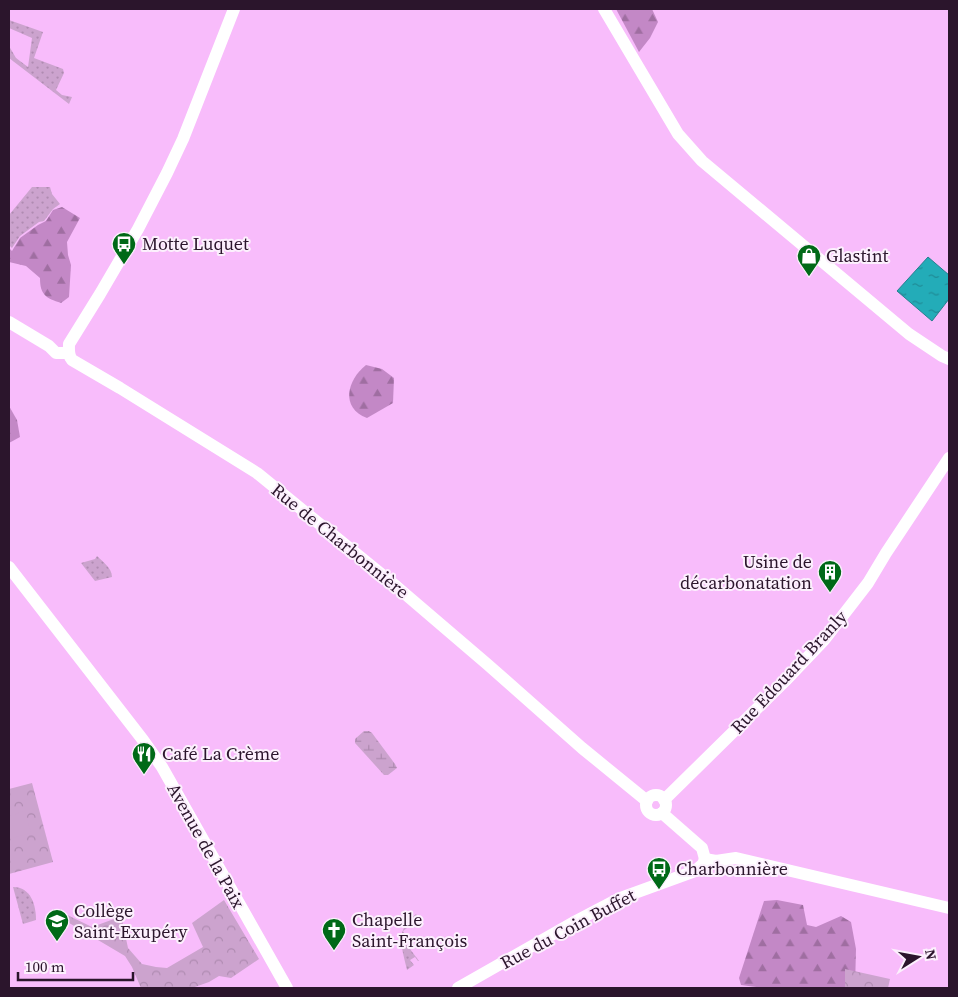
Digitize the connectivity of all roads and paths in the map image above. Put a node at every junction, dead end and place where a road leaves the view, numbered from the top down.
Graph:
1 (234, 9) edge
2 (604, 9) edge
3 (9, 322) edge
4 (69, 353) junction
5 (949, 359) edge
6 (949, 458) edge
7 (9, 567) edge
8 (663, 807) junction
9 (705, 859) junction
10 (949, 908) edge
11 (286, 988) edge
12 (458, 988) edge

1 - 4 street
2 - 5 street
3 - 4 street, Rue de Charbonnière
4 - 8 street, Rue de Charbonnière
6 - 8 street, Rue Edouard Branly
7 - 11 street, Avenue de la Paix
8 - 9 street
9 - 10 street
9 - 12 street, Rue du Coin Buffet

